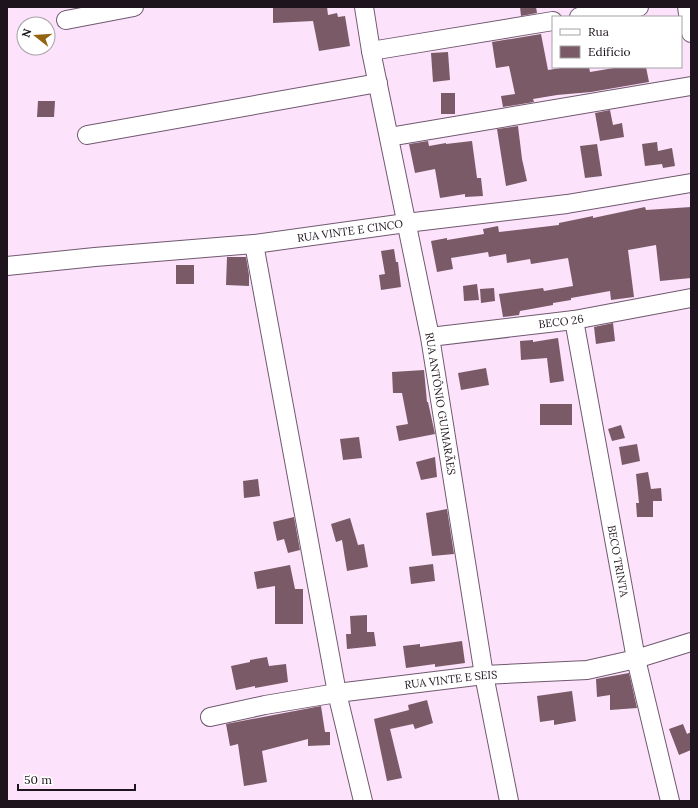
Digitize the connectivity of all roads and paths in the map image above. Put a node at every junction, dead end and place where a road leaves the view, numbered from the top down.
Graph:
1 (134, 7) edge
2 (364, 7) edge
3 (639, 7) edge
4 (687, 7) edge
5 (584, 16) edge
6 (66, 20) dead end
7 (552, 21) edge
8 (691, 33) edge
9 (371, 52) junction
10 (378, 83) junction
11 (691, 86) edge
12 (87, 135) dead end
13 (390, 137) junction
14 (691, 183) edge
15 (406, 223) junction
16 (254, 244) junction
17 (7, 266) edge
18 (691, 298) edge
19 (574, 320) junction
20 (430, 337) junction
21 (691, 642) edge
22 (636, 659) junction
23 (484, 675) junction
24 (337, 693) junction
25 (210, 717) dead end
26 (363, 801) edge
27 (509, 801) edge
28 (670, 801) edge

1 - 6 street
2 - 9 street, RUA ANTÔNIO GUIMARÃES
3 - 5 street
4 - 8 street
7 - 9 street
9 - 10 street, RUA ANTÔNIO GUIMARÃES
10 - 12 street
10 - 13 street, RUA ANTÔNIO GUIMARÃES
11 - 13 street
13 - 15 street, RUA ANTÔNIO GUIMARÃES
14 - 15 street, RUA VINTE E CINCO
15 - 16 street, RUA VINTE E CINCO
15 - 20 street, RUA ANTÔNIO GUIMARÃES
16 - 17 street, RUA VINTE E CINCO
16 - 24 street
18 - 19 street, BECO 26
19 - 20 street, BECO 26
19 - 22 street, BECO TRINTA
20 - 23 street, RUA ANTÔNIO GUIMARÃES
21 - 22 street, RUA VINTE E SEIS
22 - 23 street, RUA VINTE E SEIS
22 - 28 street, BECO TRINTA
23 - 24 street, RUA VINTE E SEIS
23 - 27 street, RUA ANTÔNIO GUIMARÃES
24 - 25 street, RUA VINTE E SEIS
24 - 26 street

